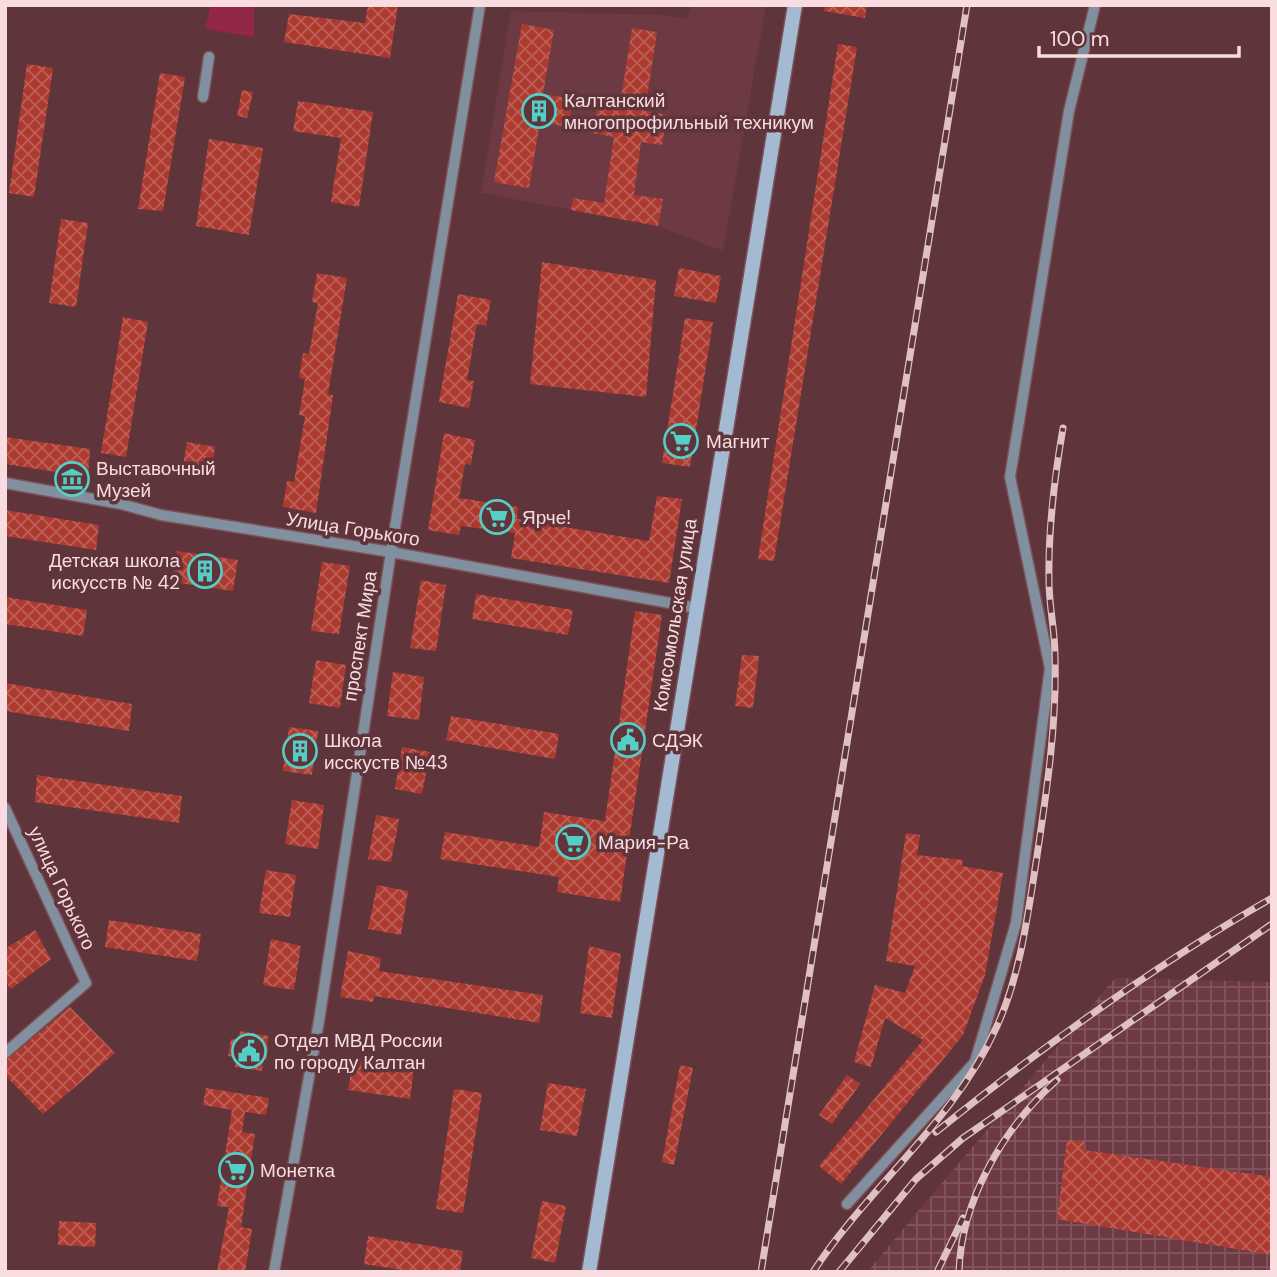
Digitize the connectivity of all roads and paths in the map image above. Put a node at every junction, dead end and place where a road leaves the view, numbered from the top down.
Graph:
1 (480, 5) edge
2 (795, 5) edge
3 (1095, 5) edge
4 (209, 57) dead end
5 (203, 97) dead end
6 (5, 483) edge
7 (391, 552) junction
8 (696, 608) junction
9 (5, 808) edge
10 (9, 823) edge
11 (5, 1053) edge
12 (847, 1204) dead end
13 (274, 1272) edge
14 (589, 1272) edge

1 - 7 street, проспект Мира
2 - 8 street, Комсомольская улица
3 - 12 street
4 - 5 street
6 - 7 street, Улица Горького
7 - 8 street, Улица Горького
7 - 13 street, проспект Мира
8 - 14 street, Комсомольская улица
9 - 10 street, улица Горького
10 - 11 street, улица Горького

